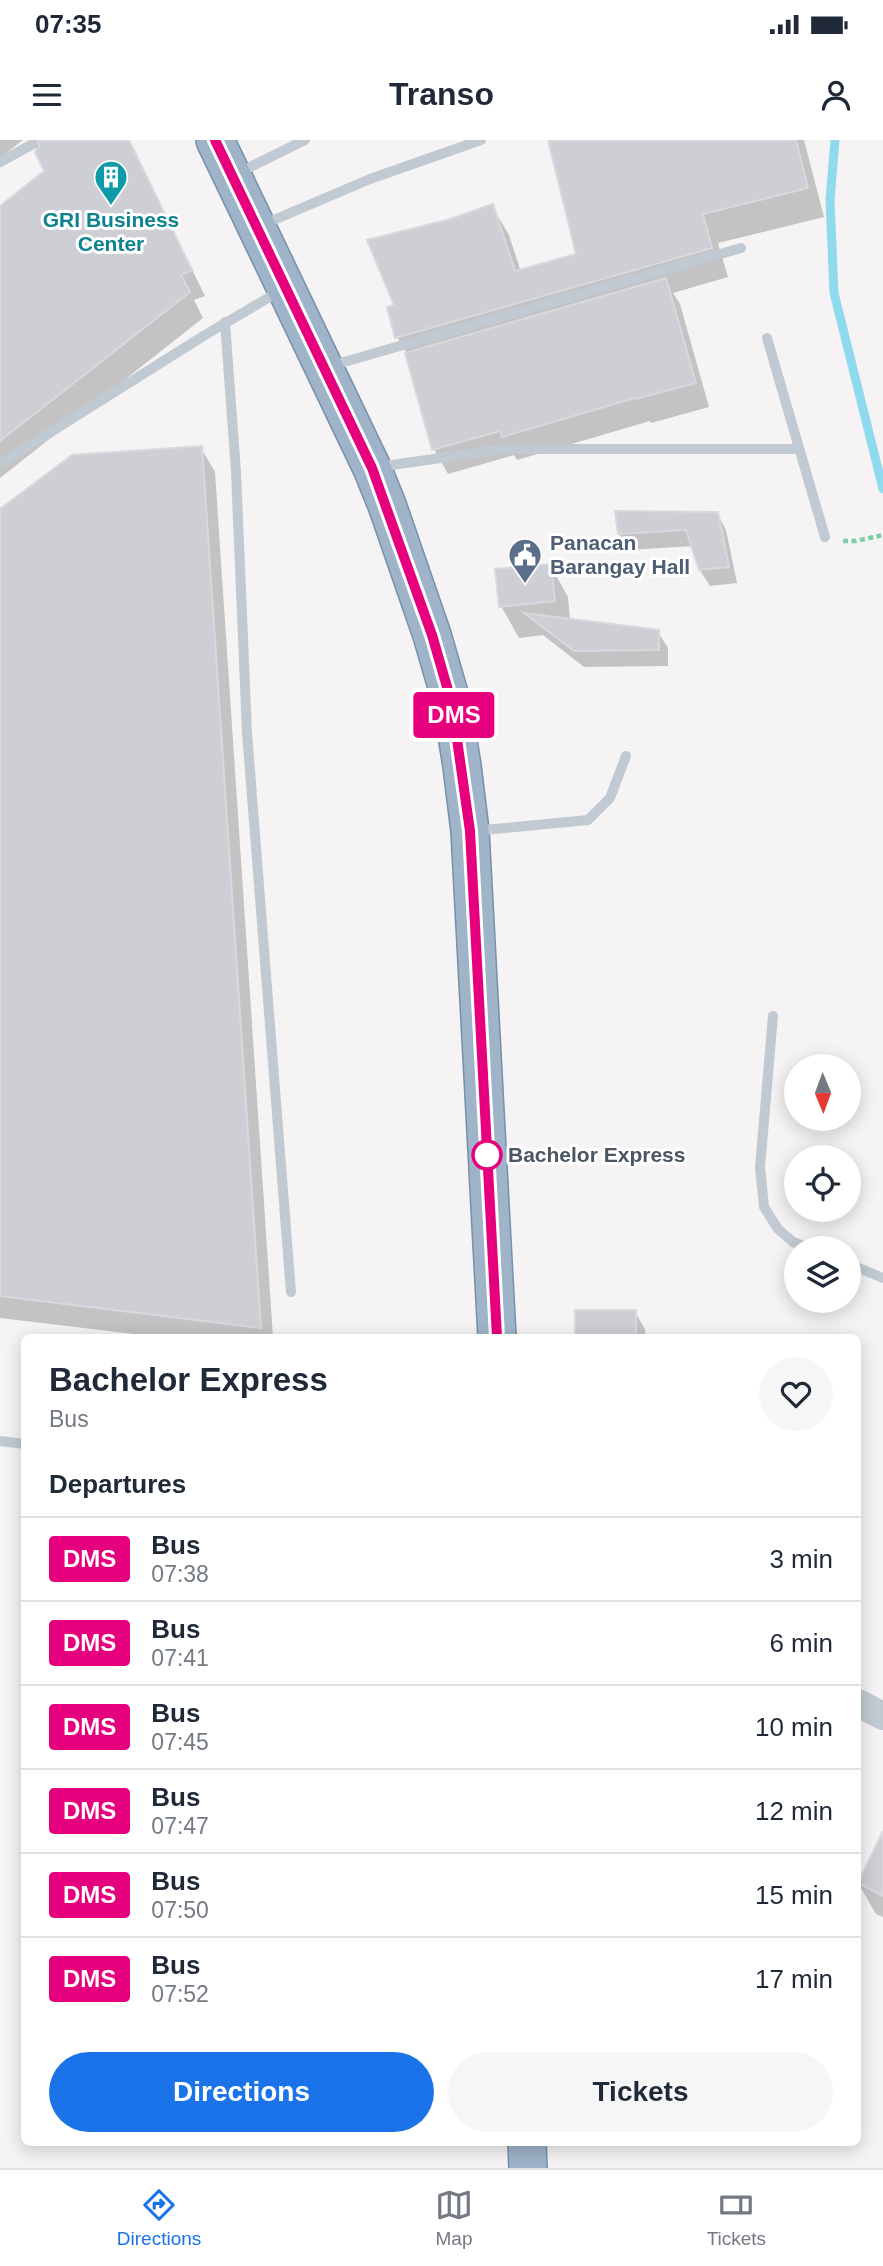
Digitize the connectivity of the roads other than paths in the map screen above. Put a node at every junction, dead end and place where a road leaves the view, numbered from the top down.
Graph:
1 (215, 140) edge
2 (305, 140) edge
3 (481, 140) edge
4 (32, 145) dead end
5 (0, 162) edge
6 (232, 175) junction
7 (257, 228) junction
8 (741, 248) dead end
9 (285, 288) junction
10 (225, 323) junction
11 (766, 338) dead end
12 (323, 368) junction
13 (799, 449) junction
14 (0, 464) edge
15 (372, 468) junction
16 (825, 537) road end
17 (626, 756) dead end
18 (470, 831) junction
19 (773, 1016) dead end
20 (786, 1236) edge
21 (861, 1269) edge
22 (883, 1278) edge
23 (291, 1292) dead end
24 (497, 1334) edge
25 (0, 1441) edge
26 (21, 1444) edge
27 (861, 1705) edge
28 (883, 1716) edge
29 (527, 2146) edge
30 (527, 2168) edge

1 - 6 highway
2 - 6 lane
3 - 7 lane
4 - 5 lane
6 - 7 highway
7 - 9 highway
8 - 12 lane
9 - 10 lane
9 - 12 highway
10 - 14 lane
10 - 23 lane
11 - 13 lane
12 - 15 highway
13 - 15 lane
13 - 16 lane
15 - 18 highway
17 - 18 lane
18 - 24 highway
19 - 20 lane
21 - 22 lane
25 - 26 lane
27 - 28 street
29 - 30 highway

